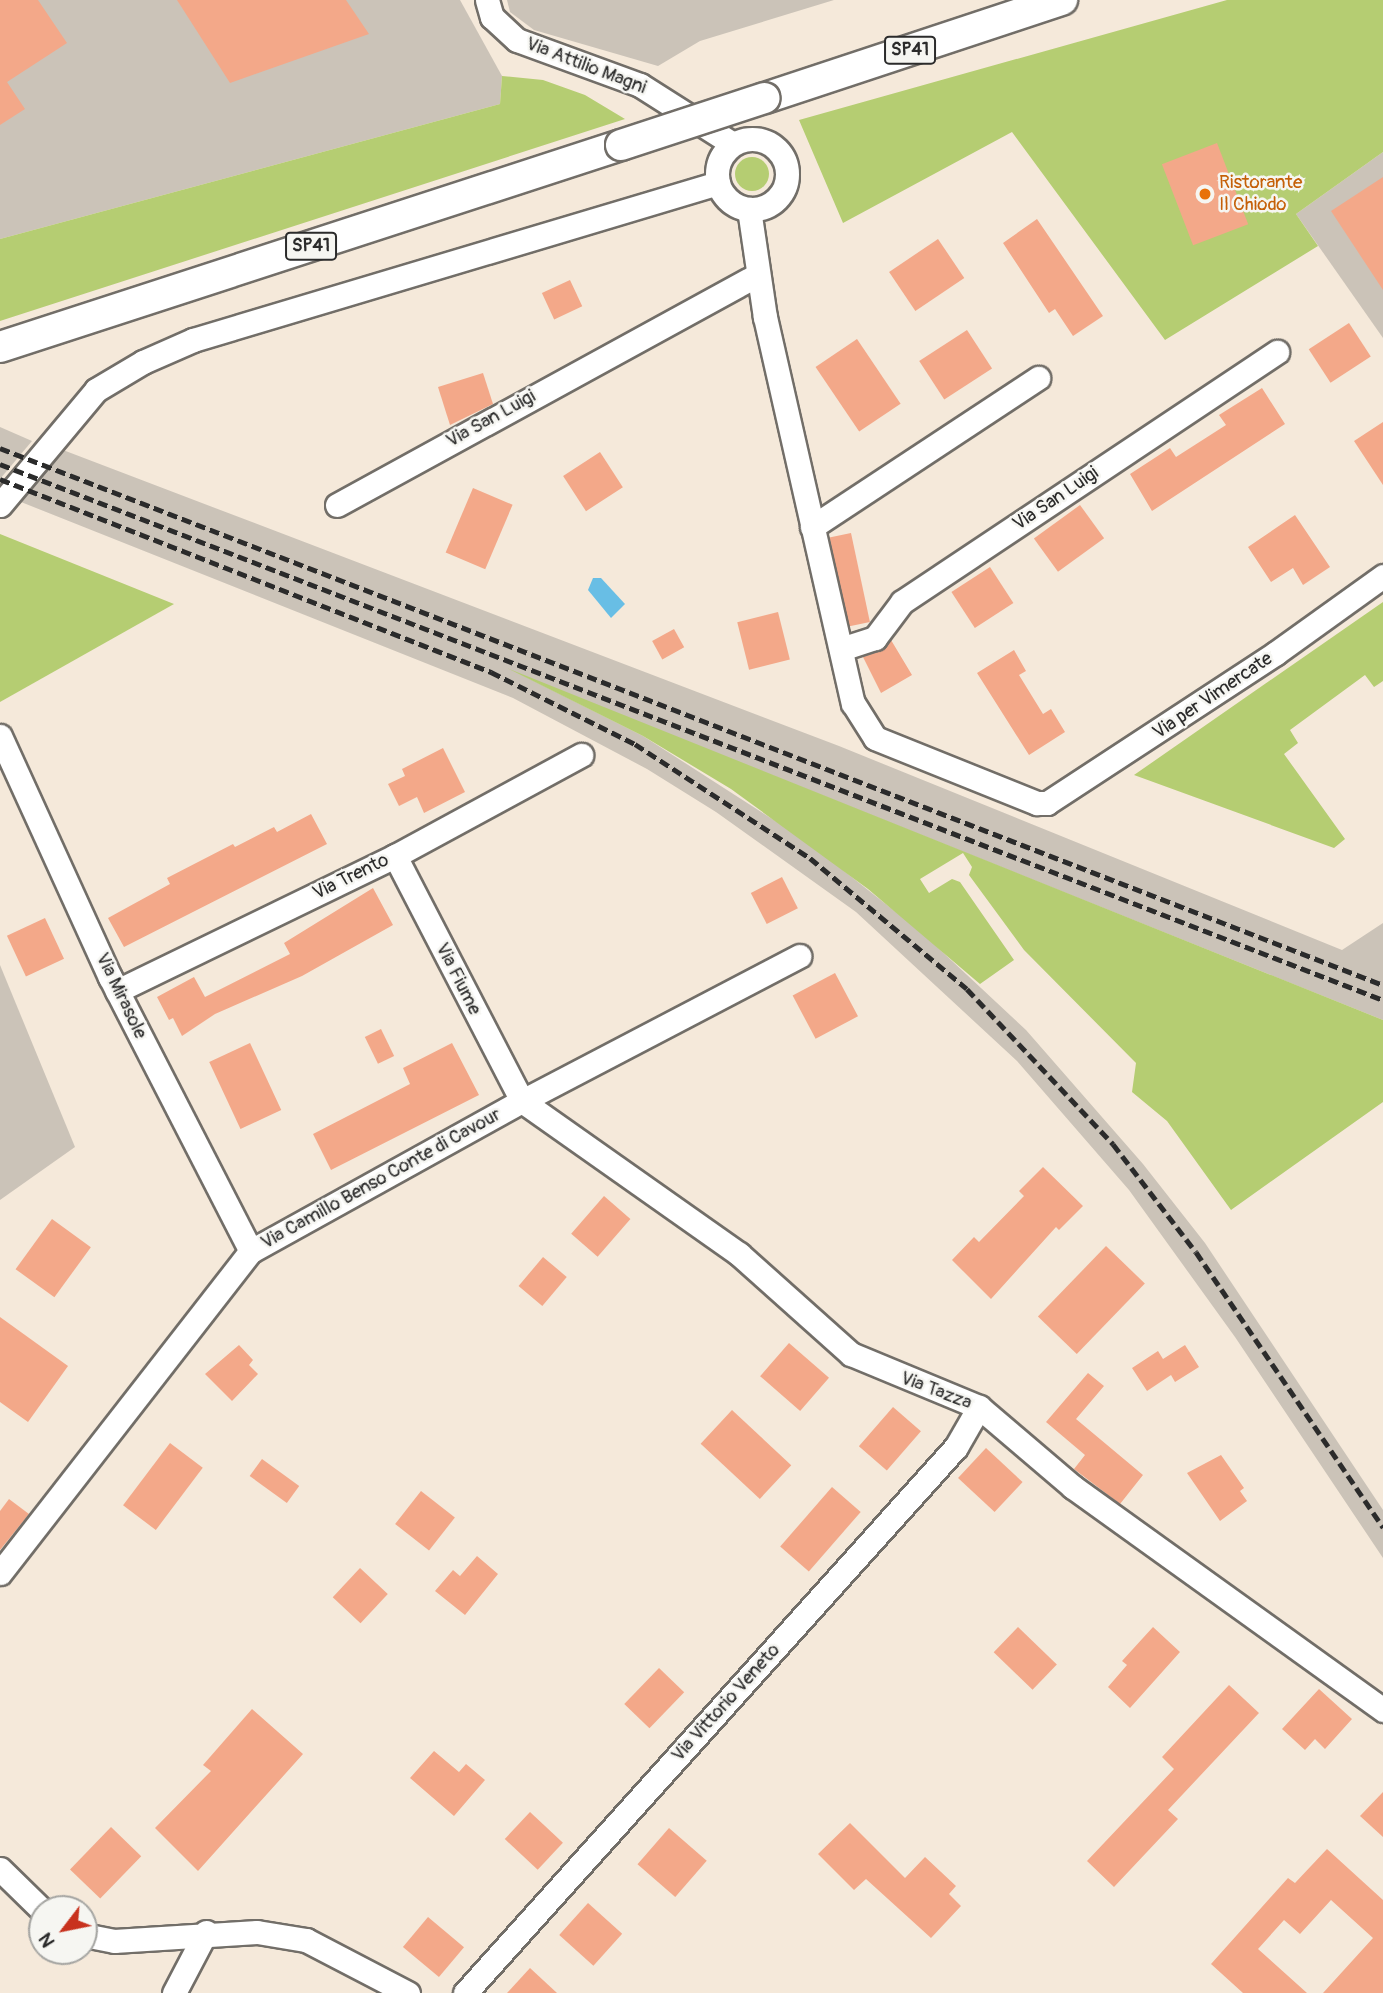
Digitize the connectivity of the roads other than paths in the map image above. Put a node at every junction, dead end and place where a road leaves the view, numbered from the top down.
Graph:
1 (486, 0) edge
2 (1061, 1) edge
3 (733, 144) junction
4 (718, 183) junction
5 (749, 209) junction
6 (757, 275) junction
7 (0, 347) edge
8 (1277, 352) dead end
9 (1038, 378) dead end
10 (0, 505) edge
11 (337, 505) dead end
12 (812, 527) junction
13 (1383, 576) edge
14 (841, 649) junction
15 (0, 736) edge
16 (581, 755) dead end
17 (394, 856) junction
18 (799, 956) dead end
19 (117, 991) junction
20 (522, 1101) junction
21 (251, 1251) junction
22 (979, 1407) junction
23 (0, 1573) edge
24 (1383, 1710) edge
25 (0, 1869) edge
26 (28, 1896) edge
27 (206, 1932) junction
28 (98, 1938) edge
29 (174, 1993) edge
30 (408, 1993) edge
31 (465, 1993) edge

1 - 3 street, Via Attilio Magni
2 - 7 main road, SP41, bridge
3 - 4 street
3 - 5 street
4 - 5 street
4 - 10 street
5 - 6 street
6 - 11 street, Via San Luigi
6 - 12 street
8 - 14 street, Via San Luigi
9 - 12 street
12 - 14 street
13 - 14 street, Via per Vimercate
15 - 19 street, Via Mirasole
16 - 17 street, Via Trento
17 - 19 street, Via Trento
17 - 20 street, Via Fiume
18 - 20 street, Via Camillo Benso Conte di Cavour
19 - 21 street, Via Mirasole
20 - 21 street, Via Camillo Benso Conte di Cavour
20 - 22 street, Via Tazza
21 - 23 street, Via Camillo Benso Conte di Cavour
22 - 24 street, Via Tazza
22 - 31 street, Via Vittorio Veneto
25 - 26 street
27 - 28 street
27 - 29 street
27 - 30 street

